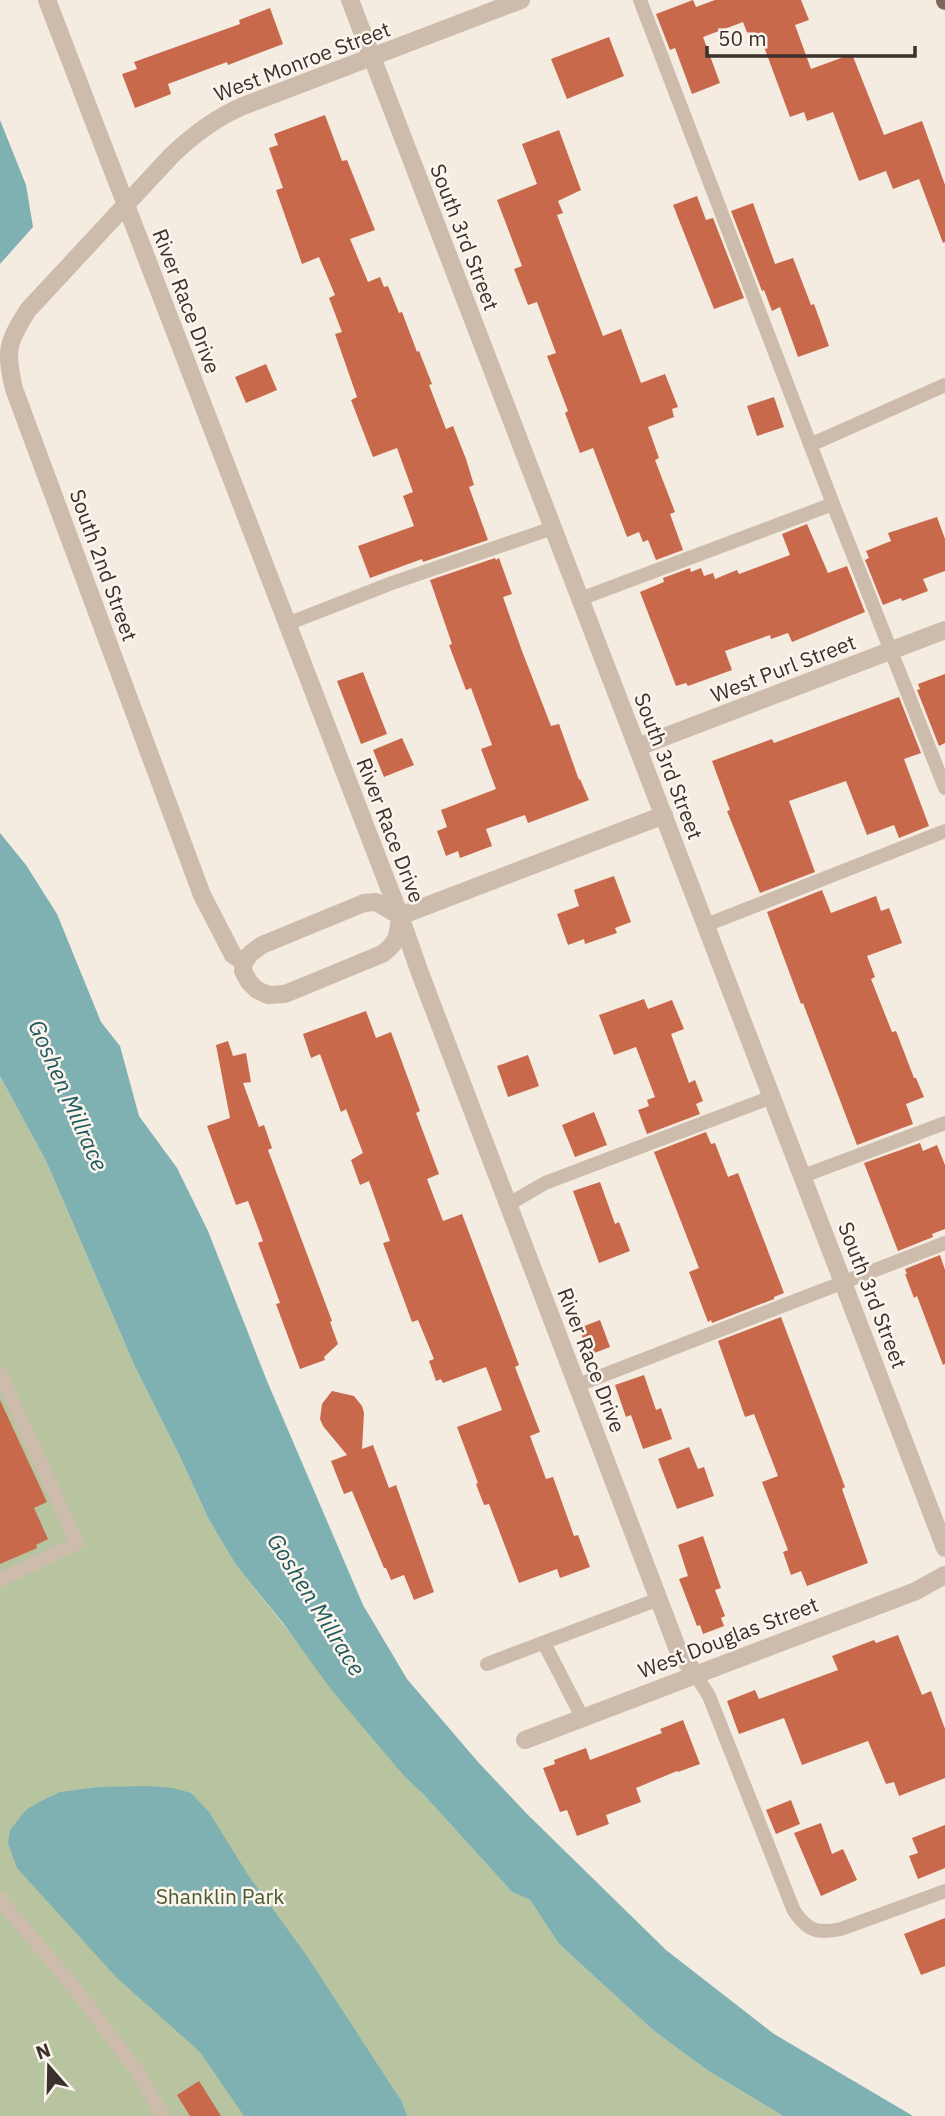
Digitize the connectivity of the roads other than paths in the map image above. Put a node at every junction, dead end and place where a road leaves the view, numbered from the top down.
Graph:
1 (47, 0) edge
2 (350, 0) edge
3 (521, 0) edge
4 (640, 0) edge
5 (371, 57) junction
6 (127, 205) junction
7 (945, 385) edge
8 (810, 445) junction
9 (833, 504) junction
10 (553, 528) junction
11 (580, 599) junction
12 (287, 624) junction
13 (945, 630) edge
14 (890, 652) junction
15 (638, 747) junction
16 (945, 788) edge
17 (664, 815) junction
18 (945, 831) edge
19 (400, 916) junction
20 (706, 925) junction
21 (244, 962) junction
22 (772, 1097) junction
23 (945, 1123) edge
24 (803, 1176) junction
25 (509, 1204) junction
26 (945, 1243) edge
27 (844, 1282) junction
28 (0, 1373) edge
29 (578, 1385) junction
30 (945, 1548) edge
31 (945, 1575) edge
32 (0, 1580) edge
33 (659, 1599) junction
34 (544, 1643) junction
35 (487, 1664) dead end
36 (695, 1674) junction
37 (582, 1717) junction
38 (525, 1740) dead end
39 (945, 1891) edge
40 (2, 1903) edge
41 (163, 2116) edge

1 - 6 street, River Race Drive
2 - 5 street, South 3rd Street
3 - 5 street, West Monroe Street
4 - 8 lane
5 - 6 street, West Monroe Street
5 - 10 street, South 3rd Street
6 - 12 street, River Race Drive
6 - 21 street, South 2nd Street
7 - 8 lane
8 - 9 lane
9 - 11 lane
9 - 14 lane
10 - 11 street, South 3rd Street
10 - 12 lane
11 - 15 street, South 3rd Street
12 - 19 street, River Race Drive
13 - 14 street, West Purl Street
14 - 15 street, West Purl Street
14 - 16 lane
15 - 17 street, South 3rd Street
17 - 19 street
17 - 20 street, South 3rd Street
18 - 20 lane
19 - 21 street
19 - 21 street, South 2nd Street
19 - 25 street, River Race Drive
20 - 22 street, South 3rd Street
22 - 24 street, South 3rd Street
22 - 25 lane
23 - 24 lane
24 - 27 street, South 3rd Street
25 - 29 street, River Race Drive
26 - 27 lane
27 - 29 lane
27 - 30 street, South 3rd Street
28 - 32 lane
29 - 33 street, River Race Drive
31 - 36 street, West Douglas Street
33 - 34 lane
33 - 36 street, River Race Drive
34 - 35 lane
34 - 37 lane
36 - 37 street, West Douglas Street
36 - 39 lane
37 - 38 street, West Douglas Street
40 - 41 lane

